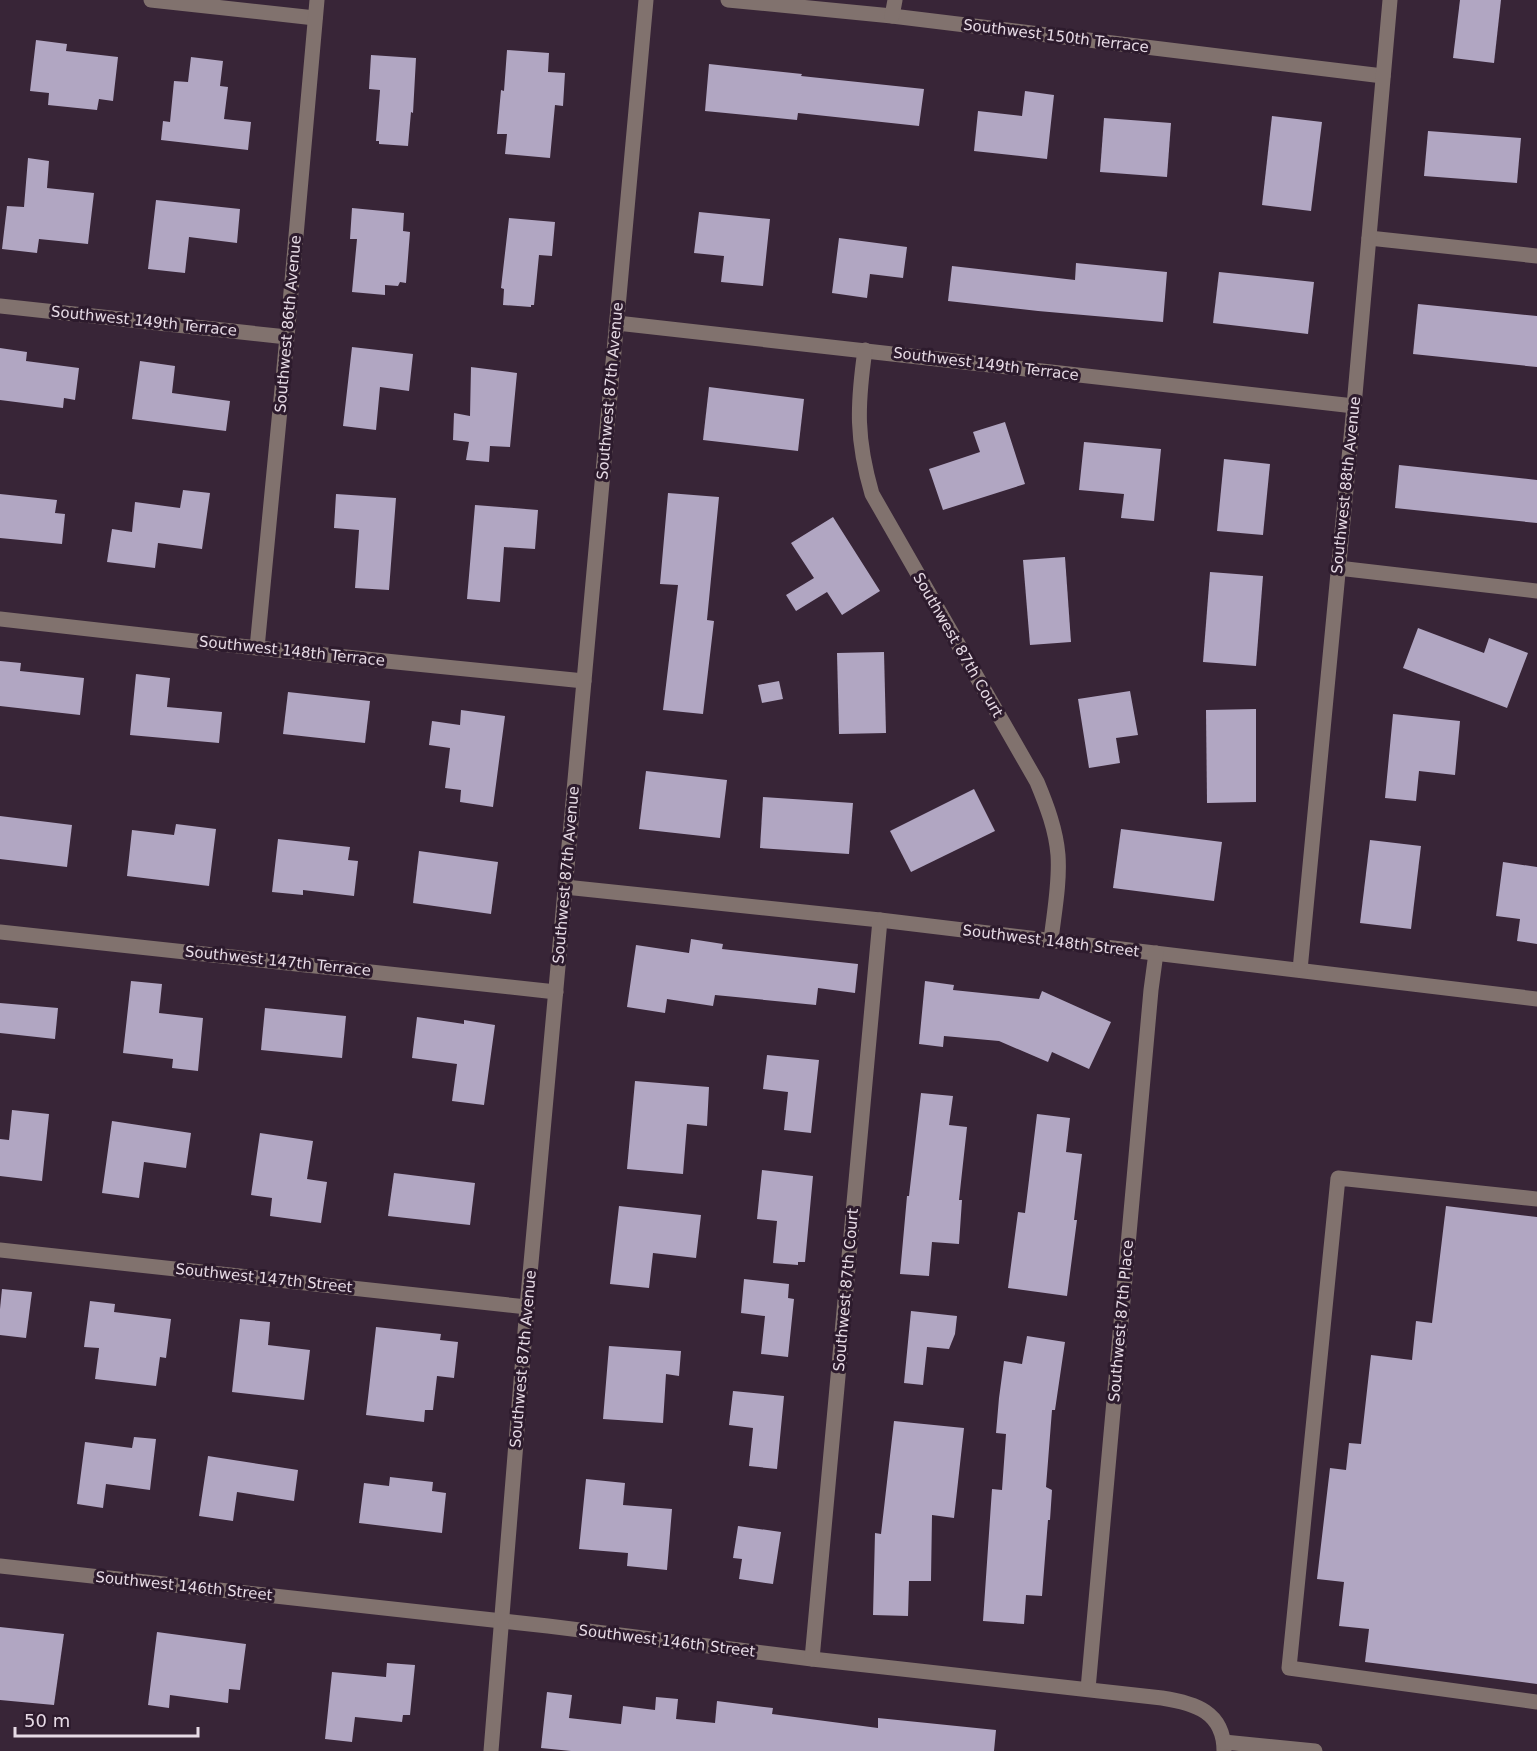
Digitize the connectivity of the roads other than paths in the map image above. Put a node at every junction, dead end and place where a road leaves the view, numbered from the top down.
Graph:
1 (152, 0) edge
2 (317, 0) edge
3 (646, 0) edge
4 (728, 0) edge
5 (895, 0) edge
6 (1390, 0) edge
7 (892, 16) junction
8 (315, 18) junction
9 (1383, 76) junction
10 (1369, 238) junction
11 (1537, 256) edge
12 (0, 306) edge
13 (617, 323) junction
14 (287, 337) junction
15 (865, 350) junction
16 (1354, 406) junction
17 (1338, 568) junction
18 (1537, 591) edge
19 (0, 620) edge
20 (257, 648) junction
21 (584, 681) junction
22 (565, 887) junction
23 (880, 920) junction
24 (0, 932) edge
25 (1051, 940) junction
26 (1156, 954) junction
27 (1300, 970) junction
28 (556, 992) junction
29 (1537, 999) edge
30 (1537, 1199) edge
31 (0, 1250) edge
32 (527, 1307) junction
33 (0, 1566) edge
34 (501, 1622) junction
35 (812, 1659) junction
36 (1088, 1689) junction
37 (1537, 1702) edge
38 (1224, 1746) edge
39 (490, 1751) edge
40 (1314, 1751) edge

1 - 8 street
2 - 8 street, Southwest 86th Avenue
3 - 13 street, Southwest 87th Avenue
4 - 7 street, Southwest 150th Terrace
5 - 7 street
6 - 9 street, Southwest 88th Avenue
7 - 9 street, Southwest 150th Terrace
8 - 14 street, Southwest 86th Avenue
9 - 10 street, Southwest 88th Avenue
10 - 11 street
10 - 16 street, Southwest 88th Avenue
12 - 14 street, Southwest 149th Terrace
13 - 15 street, Southwest 149th Terrace
13 - 21 street, Southwest 87th Avenue
14 - 20 street, Southwest 86th Avenue
15 - 16 street, Southwest 149th Terrace
15 - 25 street, Southwest 87th Court
16 - 17 street, Southwest 88th Avenue
17 - 18 street
17 - 27 street, Southwest 88th Avenue
19 - 20 street, Southwest 148th Terrace
20 - 21 street, Southwest 148th Terrace
21 - 22 street, Southwest 87th Avenue
22 - 23 street, Southwest 148th Street
22 - 28 street, Southwest 87th Avenue
23 - 25 street, Southwest 148th Street
23 - 35 street, Southwest 87th Court
24 - 28 street, Southwest 147th Terrace
25 - 26 street, Southwest 148th Street
26 - 27 street, Southwest 148th Street
26 - 36 street, Southwest 87th Place
27 - 29 street, Southwest 148th Street
28 - 32 street, Southwest 87th Avenue
30 - 37 street
31 - 32 street, Southwest 147th Street
32 - 34 street, Southwest 87th Avenue
33 - 34 street, Southwest 146th Street
34 - 35 street, Southwest 146th Street
34 - 39 street, Southwest 87th Avenue
35 - 36 street, Southwest 146th Street
36 - 38 street, Southwest 146th Street
38 - 40 street, Southwest 146th Street

